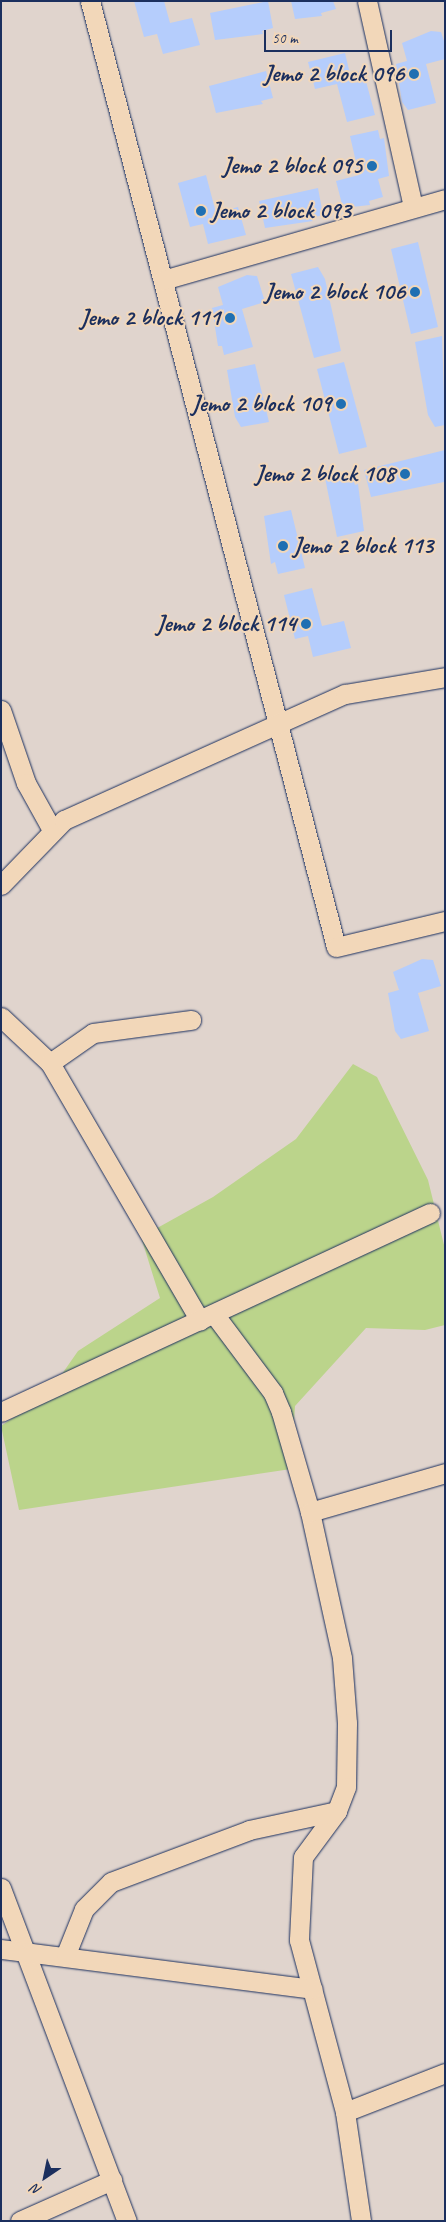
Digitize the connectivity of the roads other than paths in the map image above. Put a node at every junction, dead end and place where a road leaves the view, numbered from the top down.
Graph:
1 (90, 1) edge
2 (367, 1) edge
3 (445, 199) edge
4 (413, 206) junction
5 (162, 280) junction
6 (445, 677) edge
7 (1, 710) edge
8 (278, 727) junction
9 (52, 830) junction
10 (1, 885) edge
11 (445, 921) edge
12 (1, 1017) edge
13 (191, 1020) dead end
14 (50, 1063) junction
15 (430, 1213) dead end
16 (207, 1318) junction
17 (1, 1412) edge
18 (445, 1473) edge
19 (310, 1512) junction
20 (337, 1811) junction
21 (1, 1888) edge
22 (1, 1949) edge
23 (28, 1951) junction
24 (66, 1954) junction
25 (312, 1989) junction
26 (445, 2073) edge
27 (345, 2112) junction
28 (112, 2180) junction
29 (20, 2221) edge
30 (127, 2221) edge
31 (361, 2221) edge

1 - 5 street
2 - 4 street
3 - 4 street
4 - 5 street
5 - 8 street
6 - 8 street
7 - 9 street
8 - 9 street
8 - 11 street
9 - 10 street
12 - 14 street
13 - 14 street
14 - 16 street
15 - 16 street
16 - 17 street
16 - 19 street
18 - 19 street
19 - 20 street
20 - 24 street
20 - 25 street
21 - 23 street
22 - 23 street
23 - 24 street
23 - 28 street
24 - 25 street
25 - 27 street
26 - 27 street
27 - 31 street
28 - 29 street
28 - 30 street

